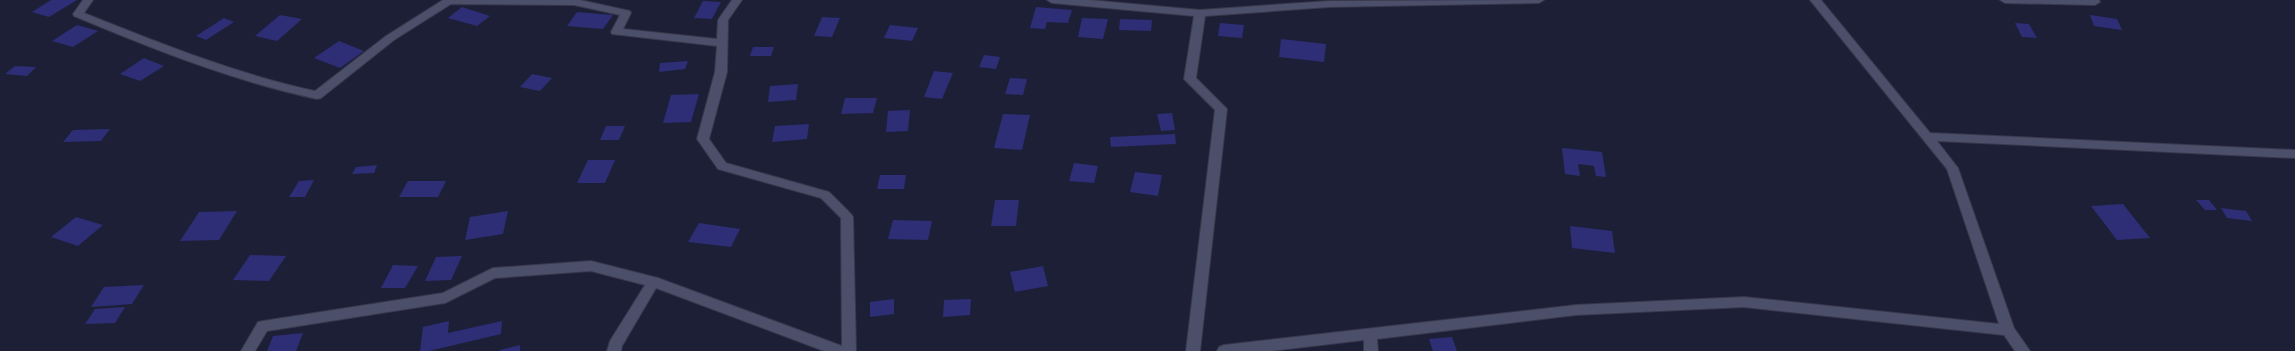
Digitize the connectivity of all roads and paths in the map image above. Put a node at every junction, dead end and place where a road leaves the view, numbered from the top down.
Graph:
1 (88, 0) edge
2 (737, 0) edge
3 (1052, 0) edge
4 (1540, 0) edge
5 (1815, 0) edge
6 (2005, 0) edge
7 (2095, 2) dead end
8 (1200, 13) junction
9 (722, 43) junction
10 (1928, 137) junction
11 (2295, 154) edge
12 (653, 282) junction
13 (2008, 330) junction
14 (1370, 333) junction
15 (248, 351) edge
16 (614, 351) edge
17 (839, 351) edge
18 (849, 351) edge
19 (1193, 351) edge
20 (1224, 351) edge
21 (1371, 351) edge
22 (2023, 351) edge

1 - 9 street
2 - 9 street
3 - 8 street
4 - 8 street
5 - 10 street
6 - 7 street
8 - 19 street
9 - 18 street
10 - 11 street
10 - 13 street
12 - 15 street
12 - 16 street
12 - 17 street
13 - 14 street
13 - 22 street
14 - 20 street
14 - 21 street

